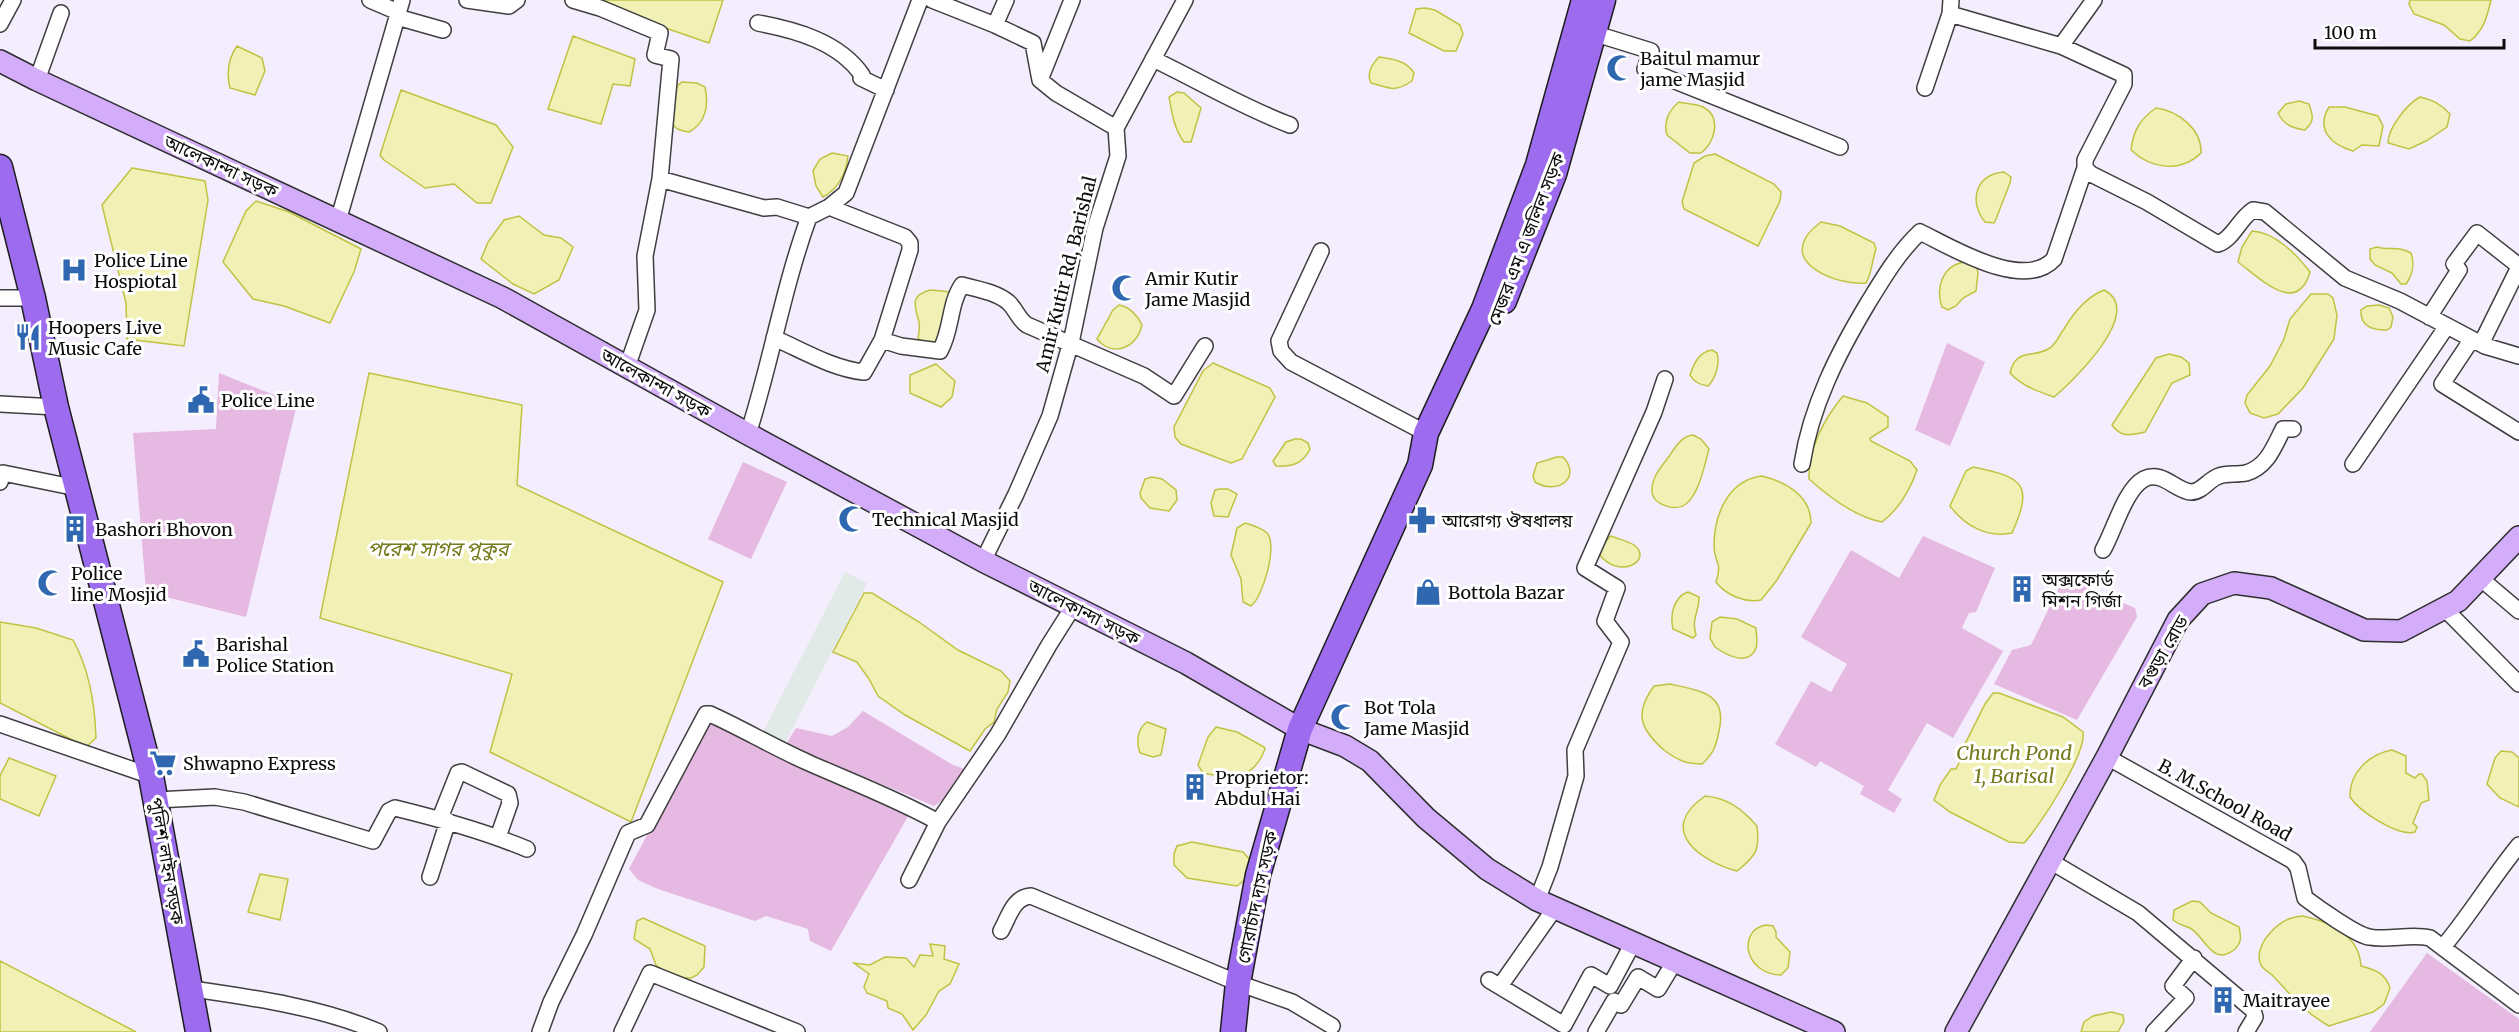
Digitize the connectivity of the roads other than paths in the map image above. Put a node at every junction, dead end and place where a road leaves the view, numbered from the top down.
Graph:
1 (13, 0) edge
2 (370, 0) edge
3 (467, 0) edge
4 (517, 0) edge
5 (573, 0) edge
6 (920, 0) edge
7 (932, 0) edge
8 (1006, 0) edge
9 (1072, 0) edge
10 (1185, 0) edge
11 (1584, 0) edge
12 (1604, 0) edge
13 (2094, 0) edge
14 (1951, 7) edge
15 (399, 10) edge
16 (61, 13) dead end
17 (758, 23) dead end
18 (0, 24) edge
19 (995, 25) junction
20 (443, 30) dead end
21 (1593, 33) junction
22 (2061, 46) junction
23 (1153, 59) junction
24 (0, 60) edge
25 (37, 80) junction
26 (1040, 80) junction
27 (1925, 88) dead end
28 (886, 90) junction
29 (1290, 125) dead end
30 (1116, 128) junction
31 (1840, 147) dead end
32 (0, 167) edge
33 (2085, 168) junction
34 (660, 178) junction
35 (829, 207) junction
36 (809, 217) junction
37 (338, 221) junction
38 (1321, 250) dead end
39 (2519, 267) edge
40 (0, 298) edge
41 (33, 298) junction
42 (1491, 311) junction
43 (2429, 317) junction
44 (2446, 326) junction
45 (774, 338) junction
46 (882, 340) junction
47 (1071, 342) junction
48 (2476, 342) junction
49 (1205, 346) dead end
50 (2428, 354) junction
51 (2519, 356) edge
52 (627, 367) junction
53 (2452, 369) junction
54 (1665, 379) dead end
55 (0, 404) edge
56 (56, 407) junction
57 (2293, 429) dead end
58 (2519, 432) edge
59 (1426, 433) junction
60 (748, 434) junction
61 (1802, 464) dead end
62 (2353, 464) dead end
63 (1420, 465) junction
64 (0, 482) edge
65 (77, 488) junction
66 (2519, 537) edge
67 (2103, 550) dead end
68 (983, 561) junction
69 (2480, 578) junction
70 (1073, 607) junction
71 (2444, 608) junction
72 (2519, 611) edge
73 (2519, 684) edge
74 (0, 724) edge
75 (1300, 729) junction
76 (2107, 757) junction
77 (151, 776) junction
78 (156, 800) junction
79 (444, 820) junction
80 (938, 822) junction
81 (498, 837) junction
82 (2519, 845) edge
83 (527, 849) dead end
84 (2050, 861) junction
85 (430, 877) dead end
86 (909, 880) dead end
87 (1546, 904) junction
88 (1001, 931) dead end
89 (1633, 943) junction
90 (2443, 947) junction
91 (2194, 958) junction
92 (1675, 961) junction
93 (1239, 983) junction
94 (192, 989) junction
95 (2519, 1005) edge
96 (1332, 1026) dead end
97 (1559, 1028) edge
98 (198, 1032) edge
99 (379, 1032) edge
100 (540, 1032) edge
101 (622, 1032) edge
102 (797, 1032) edge
103 (1233, 1032) edge
104 (1596, 1032) edge
105 (1834, 1032) edge
106 (1956, 1032) edge
107 (2154, 1032) edge
108 (2246, 1032) edge

1 - 18 street
2 - 15 street
3 - 4 street
5 - 34 street
6 - 28 street
7 - 19 street
8 - 19 street
9 - 26 street
10 - 23 street
11 - 42 main road, মেজর এম এ জলিল সড়ক
12 - 21 main road, মেজর এম এ জলিল সড়ক
13 - 22 street
14 - 22 street
14 - 27 street
15 - 20 street
15 - 37 street
16 - 25 street
17 - 28 street
19 - 26 street
21 - 31 street
21 - 42 main road, মেজর এম এ জলিল সড়ক
22 - 33 street
23 - 29 street
23 - 30 street
24 - 25 main road, আলেকান্দা সড়ক
25 - 37 main road, আলেকান্দা সড়ক
26 - 30 street
28 - 35 street
30 - 47 street, Amir Kutir Rd, Barishal
32 - 41 main road, পুলিশ লাইন সড়ক
33 - 43 street
33 - 61 street
34 - 36 street
34 - 52 street
35 - 36 street
35 - 46 street
36 - 45 street
37 - 52 main road, আলেকান্দা সড়ক
38 - 59 street
39 - 43 street
39 - 48 street
40 - 41 street
41 - 56 main road, পুলিশ লাইন সড়ক
42 - 59 main road, মেজর এম এ জলিল সড়ক
42 - 63 main road, মেজর এম এ জলিল সড়ক
43 - 44 street
44 - 48 street
44 - 50 street
45 - 46 street
45 - 60 street
46 - 47 street
47 - 49 street
47 - 68 street, Amir Kutir Rd, Barishal
48 - 51 street
48 - 53 street
50 - 53 street
50 - 62 street
52 - 60 main road, আলেকান্দা সড়ক
53 - 58 street
54 - 87 street
55 - 56 street
56 - 65 main road, পুলিশ লাইন সড়ক
57 - 67 street
59 - 63 main road, মেজর এম এ জলিল সড়ক
60 - 68 main road, আলেকান্দা সড়ক
63 - 75 main road, মেজর এম এ জলিল সড়ক
64 - 65 street
65 - 77 main road, পুলিশ লাইন সড়ক
66 - 69 main road, বগুড়া রোড
68 - 70 main road, আলেকান্দা সড়ক
69 - 71 main road, বগুড়া রোড
69 - 72 street
70 - 75 main road, আলেকান্দা সড়ক
70 - 80 street
71 - 73 street
71 - 76 main road, বগুড়া রোড
74 - 77 street
75 - 87 main road, আলেকান্দা সড়ক
75 - 93 main road, গোরাচাঁদ দাস সড়ক
76 - 84 main road, বগুড়া রোড
76 - 90 street, B. M.School Road
77 - 78 main road, পুলিশ লাইন সড়ক
78 - 79 street
78 - 94 main road, পুলিশ লাইন সড়ক
79 - 81 street
79 - 81 street
79 - 85 street
80 - 86 street
80 - 100 street
81 - 83 street
82 - 90 street
84 - 91 street
84 - 106 main road, বগুড়া রোড
87 - 89 main road, আলেকান্দা সড়ক
87 - 97 street
88 - 93 street
89 - 92 main road, আলেকান্দা সড়ক
89 - 97 street
90 - 95 street, B. M.School Road
91 - 107 street
91 - 108 street
92 - 104 street
92 - 105 main road, আলেকান্দা সড়ক
93 - 96 street
93 - 103 main road, গোরাচাঁদ দাস সড়ক
94 - 98 main road, পুলিশ লাইন সড়ক
94 - 99 street
101 - 102 street

